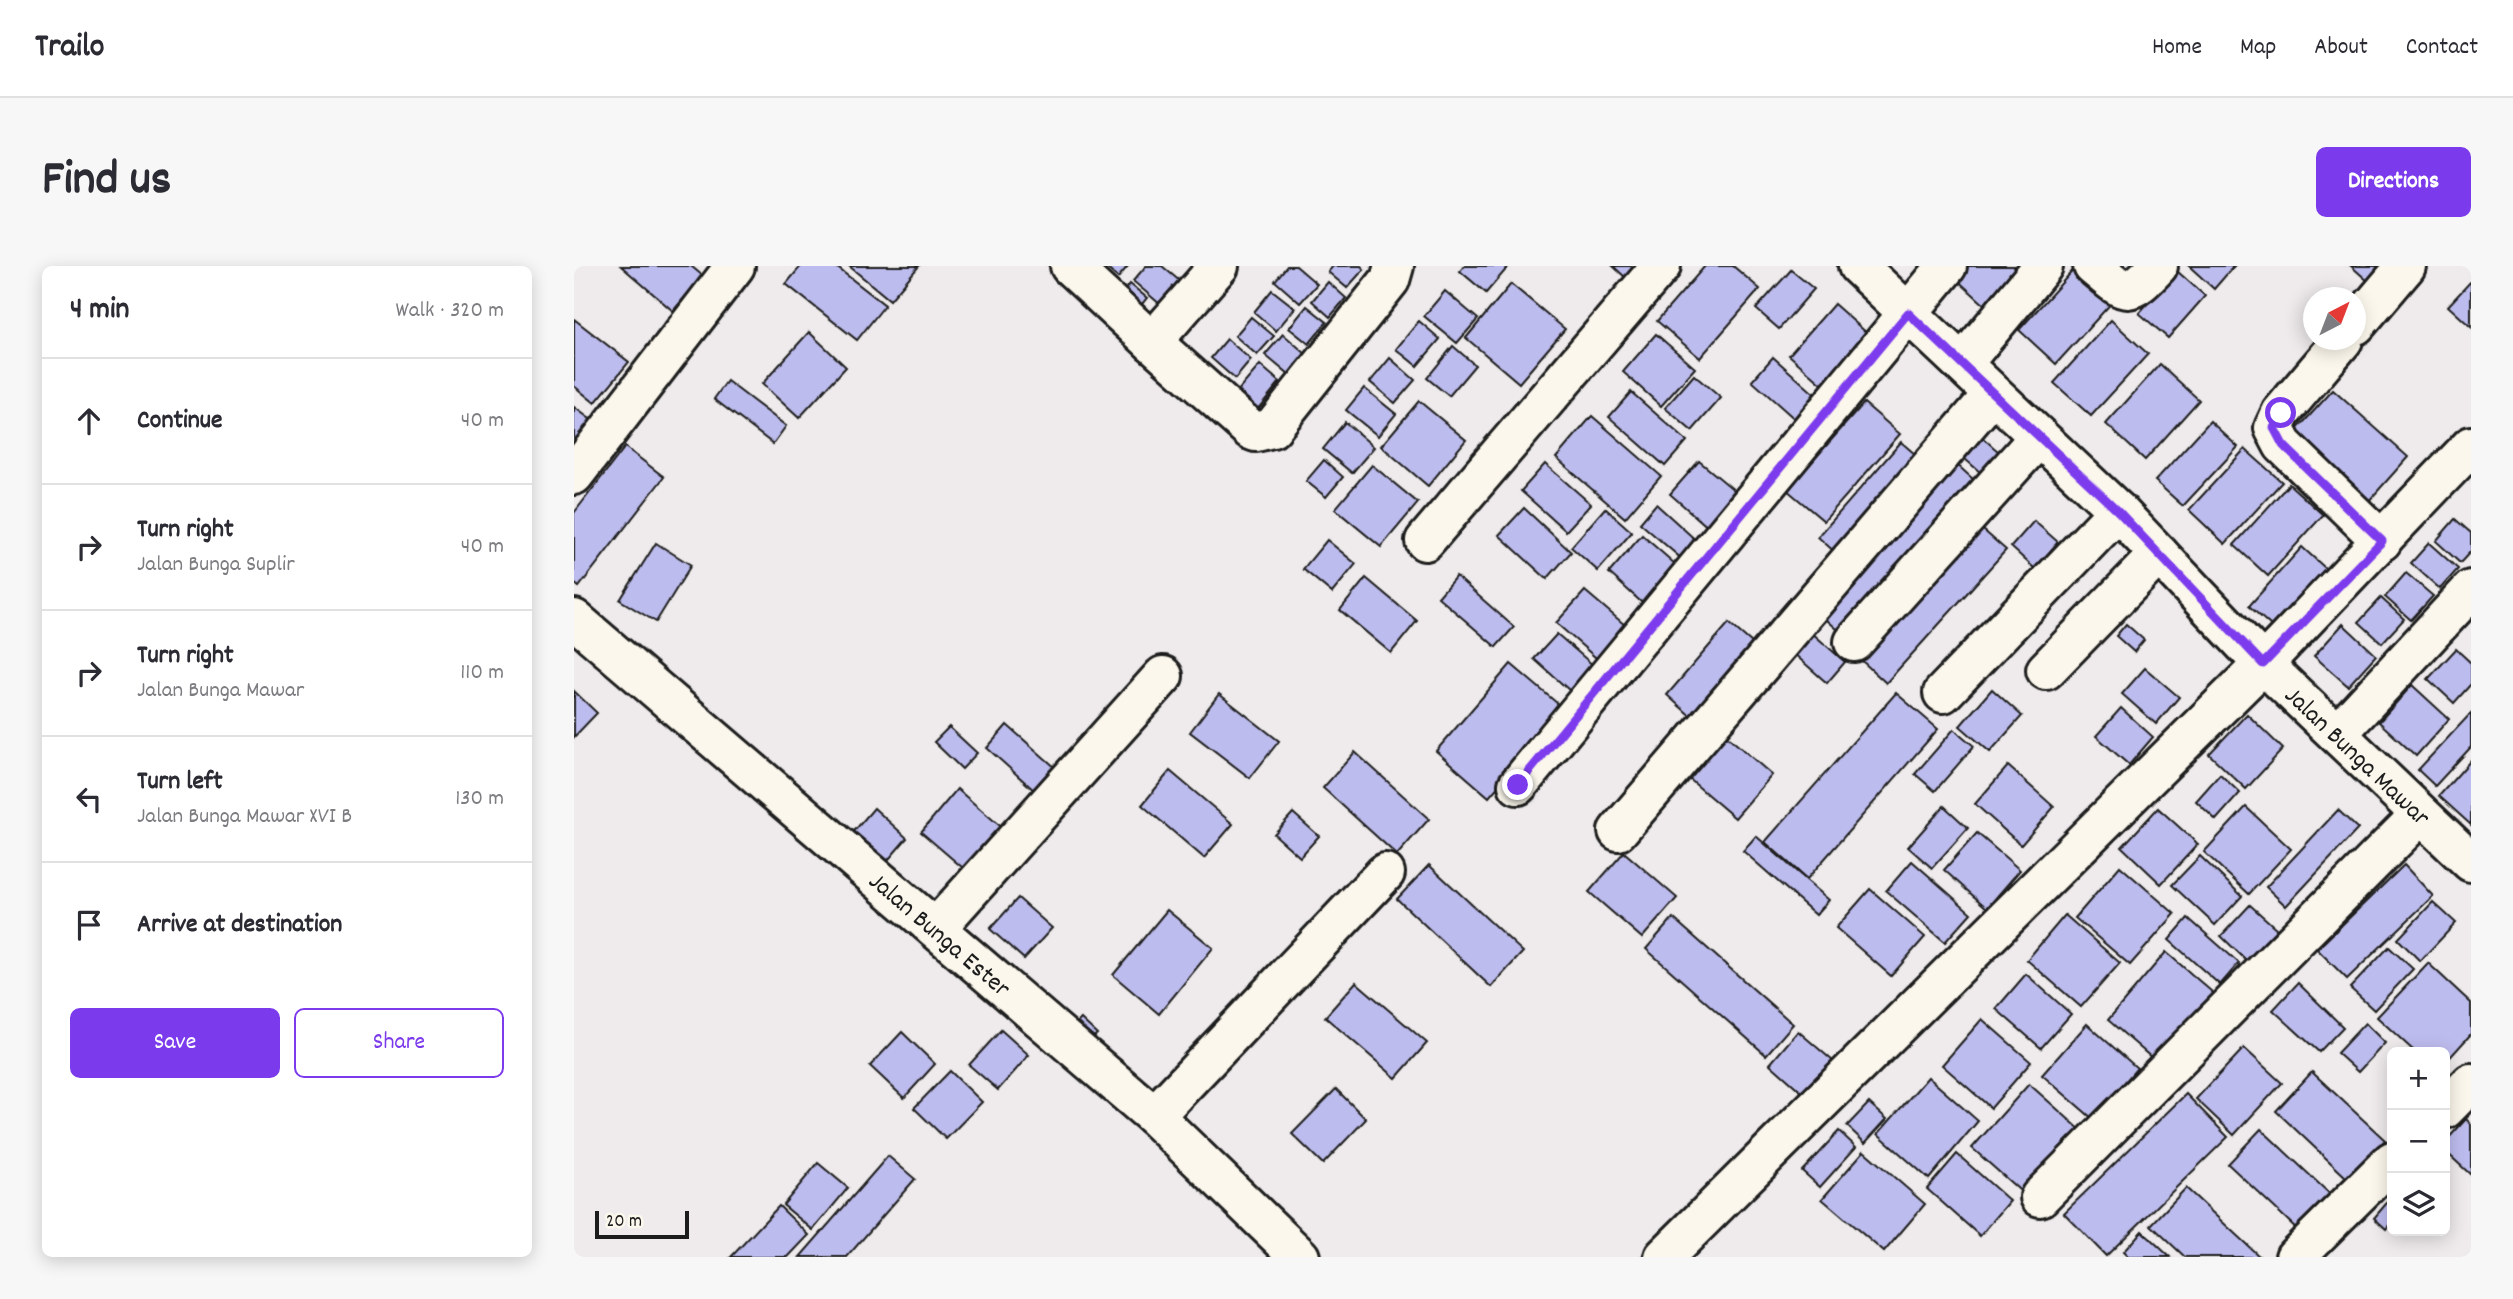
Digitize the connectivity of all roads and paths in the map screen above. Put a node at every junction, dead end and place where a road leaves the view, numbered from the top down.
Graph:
1 (735, 266) edge
2 (1070, 266) edge
3 (1219, 266) edge
4 (1394, 266) edge
5 (1661, 266) edge
6 (1858, 266) edge
7 (1947, 266) edge
8 (2043, 266) edge
9 (2093, 266) edge
10 (2158, 266) edge
11 (2406, 266) edge
12 (1908, 313) junction
13 (2366, 313) edge
14 (1152, 342) junction
15 (2335, 350) edge
16 (1963, 363) junction
17 (1993, 394) junction
18 (2039, 437) junction
19 (2471, 446) edge
20 (574, 475) edge
21 (2118, 511) junction
22 (1425, 541) dead end
23 (2382, 541) junction
24 (2159, 554) junction
25 (2471, 590) edge
26 (574, 619) edge
27 (1854, 642) dead end
28 (2263, 664) junction
29 (2046, 670) dead end
30 (1163, 676) dead end
31 (1943, 693) dead end
32 (2337, 734) junction
33 (1518, 785) dead end
34 (2420, 815) junction
35 (1618, 831) dead end
36 (2468, 853) edge
37 (1385, 873) dead end
38 (936, 928) junction
39 (2471, 1083) edge
40 (2450, 1104) edge
41 (1154, 1116) junction
42 (2387, 1166) edge
43 (2040, 1197) dead end
44 (1300, 1257) edge
45 (1664, 1257) edge
46 (2295, 1257) edge

1 - 20 street
2 - 14 street
3 - 14 street
4 - 14 street
5 - 22 street
6 - 12 street, Jalan Bunga Mawar
7 - 12 street
8 - 16 street
9 - 10 street
11 - 13 street
12 - 16 street, Jalan Bunga Mawar
12 - 33 street
15 - 23 street
16 - 17 street, Jalan Bunga Mawar
17 - 18 street, Jalan Bunga Mawar
17 - 35 street
18 - 21 street, Jalan Bunga Mawar
18 - 27 street
19 - 23 street
21 - 24 street, Jalan Bunga Mawar
21 - 31 street
23 - 28 street
24 - 28 street, Jalan Bunga Mawar
24 - 29 street
25 - 32 street
26 - 38 street, Jalan Bunga Ester
28 - 32 street, Jalan Bunga Mawar
28 - 45 street
30 - 38 street
32 - 34 street, Jalan Bunga Mawar
34 - 36 street, Jalan Bunga Mawar
34 - 43 street
37 - 41 street
38 - 41 street, Jalan Bunga Ester
39 - 40 street
41 - 44 street, Jalan Bunga Ester
42 - 46 street

